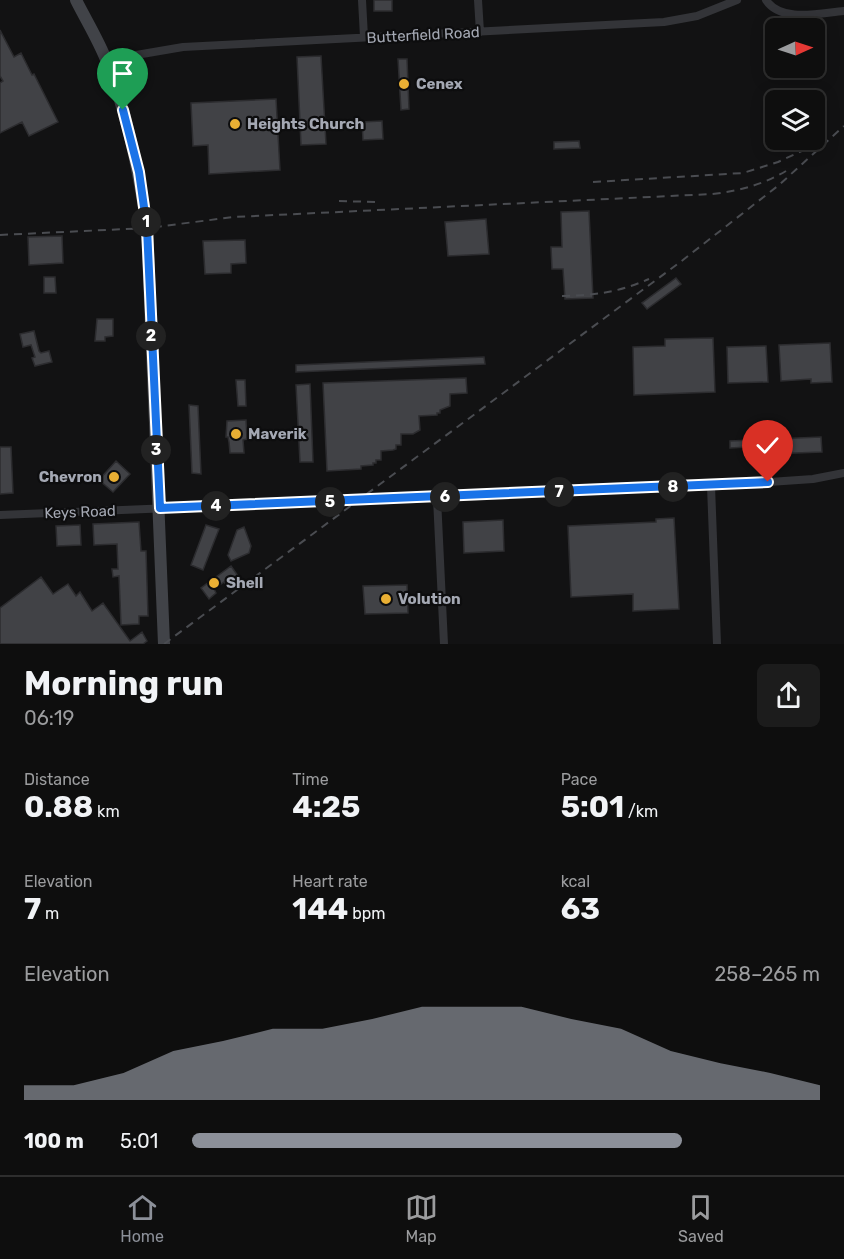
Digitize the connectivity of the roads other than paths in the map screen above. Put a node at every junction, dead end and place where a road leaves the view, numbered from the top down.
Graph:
1 (76, 0) edge
2 (363, 0) edge
3 (478, 0) edge
4 (738, 0) edge
5 (766, 0) edge
6 (844, 11) edge
7 (480, 32) junction
8 (364, 37) junction
9 (107, 60) junction
10 (844, 473) edge
11 (711, 486) junction
12 (437, 498) junction
13 (160, 508) junction
14 (0, 515) edge
15 (164, 644) edge
16 (444, 644) edge
17 (717, 644) edge

1 - 9 main road
2 - 8 street
3 - 7 street
4 - 7 street, Butterfield Road
5 - 6 street
7 - 8 street, Butterfield Road
8 - 9 street, Butterfield Road
9 - 13 main road
10 - 11 street, Keys Road
11 - 12 street, Keys Road
11 - 17 street
12 - 13 street, Keys Road
12 - 16 street
13 - 14 street, Keys Road
13 - 15 main road

